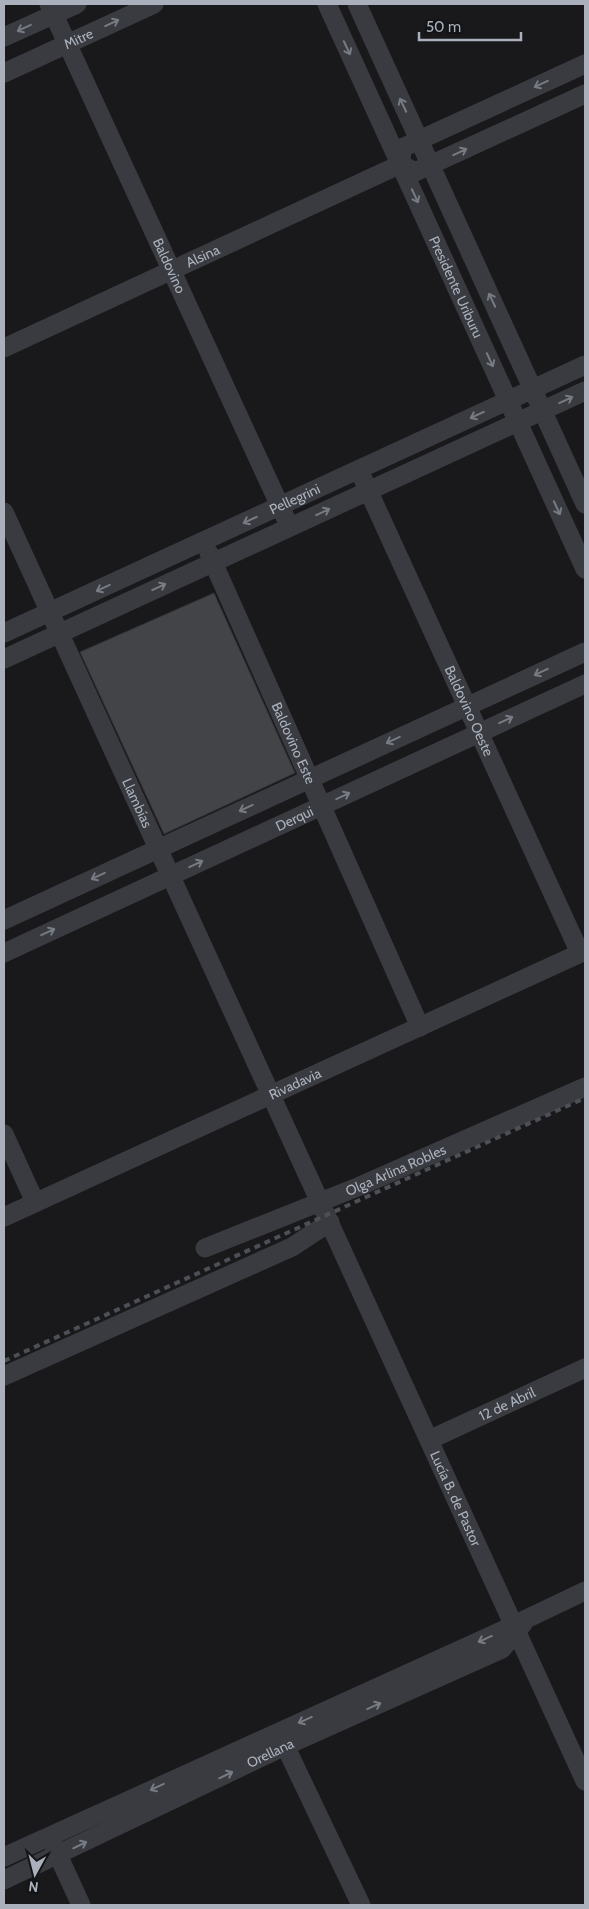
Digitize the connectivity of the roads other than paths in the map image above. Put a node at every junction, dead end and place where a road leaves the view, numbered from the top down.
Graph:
1 (77, 4) edge
2 (154, 4) edge
3 (327, 4) edge
4 (357, 4) edge
5 (52, 9) edge
6 (4, 37) edge
7 (68, 43) junction
8 (585, 64) edge
9 (4, 73) edge
10 (585, 94) edge
11 (419, 140) junction
12 (400, 164) junction
13 (431, 165) junction
14 (172, 270) junction
15 (4, 348) edge
16 (585, 365) edge
17 (533, 389) junction
18 (585, 391) edge
19 (508, 401) junction
20 (543, 411) junction
21 (518, 422) junction
22 (359, 470) junction
23 (368, 491) junction
24 (585, 504) edge
25 (280, 506) junction
26 (4, 512) edge
27 (290, 527) junction
28 (204, 541) junction
29 (213, 562) junction
30 (585, 569) edge
31 (50, 612) junction
32 (4, 633) edge
33 (59, 633) junction
34 (585, 652) edge
35 (4, 659) edge
36 (585, 684) edge
37 (467, 706) junction
38 (479, 733) junction
39 (309, 779) junction
40 (321, 806) junction
41 (158, 849) junction
42 (170, 876) junction
43 (4, 920) edge
44 (582, 952) edge
45 (4, 953) edge
46 (420, 1027) junction
47 (585, 1087) edge
48 (270, 1095) junction
49 (4, 1134) edge
50 (35, 1202) junction
51 (326, 1214) junction
52 (4, 1217) edge
53 (205, 1248) dead end
54 (585, 1368) edge
55 (4, 1376) edge
56 (429, 1440) junction
57 (585, 1590) edge
58 (519, 1624) junction
59 (282, 1739) junction
60 (585, 1781) edge
61 (50, 1836) junction
62 (58, 1855) junction
63 (4, 1857) edge
64 (4, 1880) edge
65 (81, 1905) edge
66 (361, 1905) edge

1 - 5 street
7 -> 2 street, Mitre
3 -> 12 street, Presidente Uriburu
11 -> 4 street, Presidente Uriburu
5 -> 6 street
5 - 7 street, Baldovino
7 - 9 street, Mitre
7 - 14 street, Baldovino
8 -> 11 street
13 -> 10 street
11 - 12 street
11 - 13 street, Presidente Uriburu
12 - 13 street
12 - 14 street, Alsina
12 -> 19 street, Presidente Uriburu
17 -> 13 street, Presidente Uriburu
14 - 15 street, Alsina
14 - 25 street, Baldovino
16 - 17 street, Pellegrini
17 - 19 street, Pellegrini
17 - 20 street, Presidente Uriburu
20 -> 18 street, Pellegrini
19 - 21 street, Presidente Uriburu
19 -> 22 street, Pellegrini
20 - 21 street, Pellegrini
20 - 24 street, Presidente Uriburu
21 - 23 street, Pellegrini
21 -> 30 street, Presidente Uriburu
22 - 23 street, Baldovino Oeste
22 - 25 street, Pellegrini
27 -> 23 street, Pellegrini
23 - 37 street, Baldovino Oeste
25 - 27 street, Baldovino
25 -> 28 street, Pellegrini
26 - 31 street, Llambías
27 - 29 street, Pellegrini
28 - 29 street, Baldovino Este
28 -> 31 street, Pellegrini
33 -> 29 street, Pellegrini
29 - 39 street, Baldovino Este
31 - 32 street, Pellegrini
31 - 33 street, Llambías
33 - 35 street, Pellegrini
33 - 41 street, Llambías
34 -> 37 street, Derqui
38 -> 36 street, Derqui
37 - 38 street, Baldovino Oeste
37 -> 39 street, Derqui
40 -> 38 street, Derqui
38 - 44 street, Baldovino Oeste
39 - 40 street, Baldovino Este
39 -> 41 street, Derqui
42 -> 40 street, Derqui
40 - 46 street, Baldovino Este
41 - 42 street, Llambías
41 -> 43 street, Derqui
45 -> 42 street, Derqui
42 - 48 street, Llambías
44 - 46 street, Rivadavia
46 - 48 street, Rivadavia
47 - 51 street, Olga Arlina Robles
48 - 50 street, Rivadavia
48 - 51 street, Lucía B. de Pastor
49 - 50 street
50 - 52 street, Rivadavia
51 - 53 street, Olga Arlina Robles
51 - 55 street, Olga Arlina Robles
51 - 56 street, Lucía B. de Pastor
54 - 56 street, 12 de Abril
56 - 58 street, Lucía B. de Pastor
57 - 58 street, Orellana
58 - 59 street, Orellana
58 - 60 street, Lucía B. de Pastor
59 -> 61 street, Orellana
62 -> 59 street, Orellana
59 - 66 street
61 - 62 street
61 - 63 street, Orellana
62 - 64 street, Orellana
62 - 65 street

